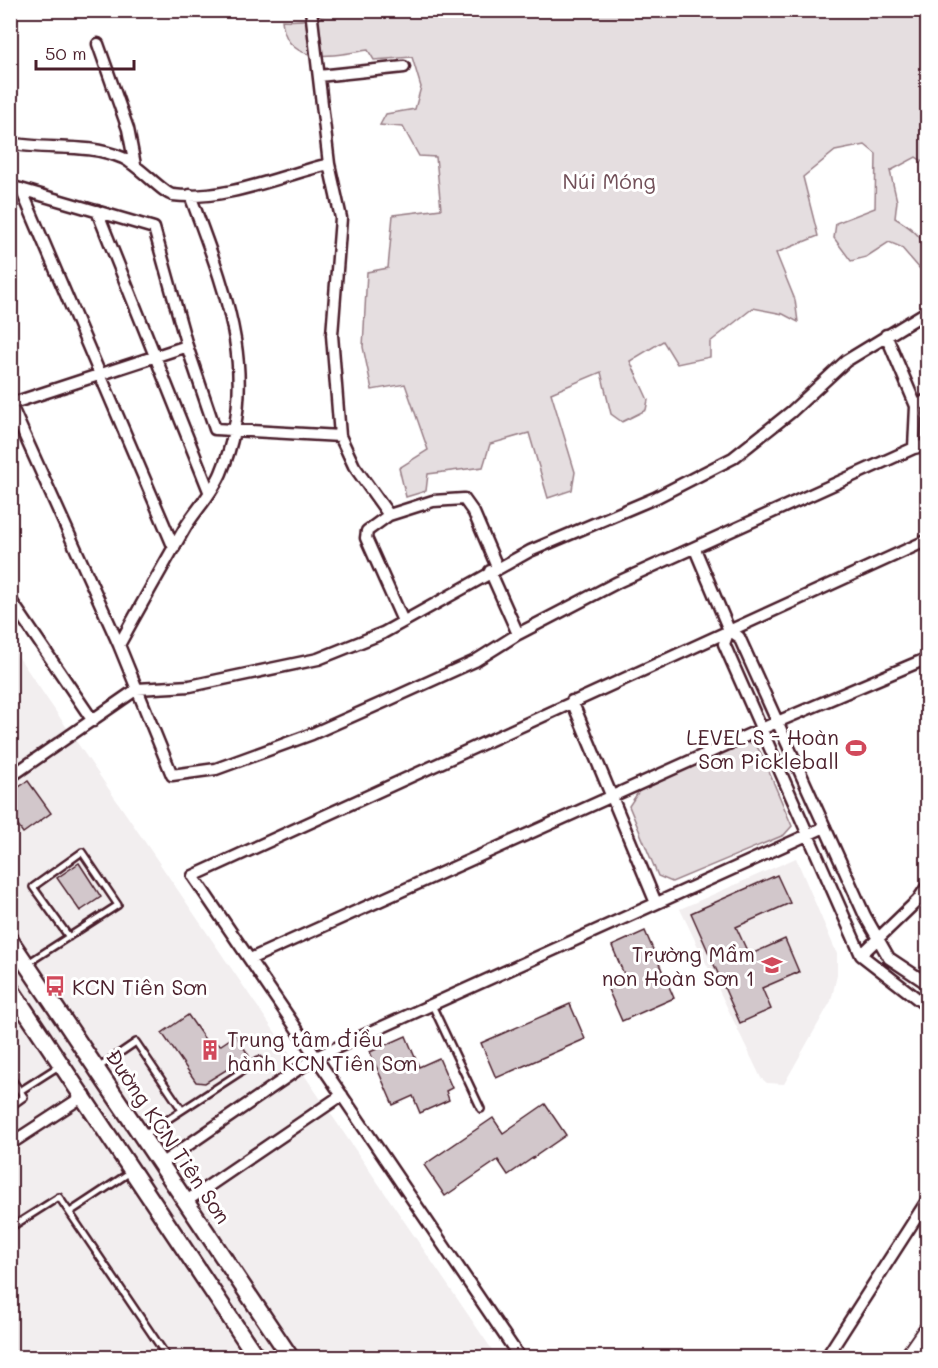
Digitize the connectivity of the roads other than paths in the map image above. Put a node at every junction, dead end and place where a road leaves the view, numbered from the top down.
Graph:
1 (311, 10) edge
2 (98, 44) dead end
3 (404, 67) dead end
4 (319, 76) junction
5 (10, 143) edge
6 (329, 164) junction
7 (135, 165) junction
8 (16, 188) edge
9 (190, 195) junction
10 (96, 211) junction
11 (927, 311) edge
12 (886, 335) junction
13 (187, 346) junction
14 (155, 356) junction
15 (98, 375) junction
16 (927, 399) edge
17 (11, 404) edge
18 (916, 406) junction
19 (234, 430) junction
20 (340, 436) junction
21 (927, 445) edge
22 (914, 448) junction
23 (209, 491) junction
24 (388, 516) junction
25 (927, 540) edge
26 (174, 548) junction
27 (695, 549) junction
28 (494, 569) junction
29 (10, 599) edge
30 (403, 621) junction
31 (729, 630) junction
32 (518, 634) junction
33 (118, 645) junction
34 (927, 658) edge
35 (137, 689) junction
36 (572, 701) junction
37 (93, 721) junction
38 (777, 722) junction
39 (762, 729) junction
40 (10, 777) edge
41 (612, 796) junction
42 (825, 827) junction
43 (808, 834) junction
44 (927, 885) edge
45 (656, 903) junction
46 (69, 937) junction
47 (10, 940) edge
48 (879, 940) junction
49 (861, 955) junction
50 (250, 959) junction
51 (27, 964) junction
52 (927, 984) edge
53 (10, 987) edge
54 (431, 1005) junction
55 (927, 1007) edge
56 (316, 1057) junction
57 (259, 1060) dead end
58 (63, 1064) junction
59 (98, 1068) junction
60 (10, 1077) edge
61 (106, 1081) junction
62 (20, 1091) junction
63 (85, 1095) junction
64 (342, 1095) junction
65 (10, 1107) edge
66 (482, 1109) dead end
67 (182, 1110) junction
68 (144, 1135) junction
69 (10, 1144) edge
70 (162, 1163) junction
71 (133, 1170) junction
72 (927, 1199) edge
73 (188, 1200) junction
74 (70, 1212) junction
75 (10, 1228) edge
76 (927, 1332) edge
77 (168, 1358) edge
78 (257, 1358) edge
79 (291, 1358) edge
80 (520, 1358) edge
81 (826, 1358) edge
82 (910, 1358) edge

1 - 4 street
2 - 7 street
3 - 4 street
4 - 6 street
5 - 7 street
6 - 9 street
6 - 20 street
7 - 9 street
8 - 10 street
8 - 15 street
9 - 19 street
10 - 13 street
10 - 14 street
11 - 12 street
12 - 18 street
12 - 28 street
13 - 14 street
13 - 19 street
14 - 15 street
14 - 23 street
15 - 17 street
15 - 26 street
16 - 18 street
17 - 33 street
18 - 22 street
19 - 20 street
19 - 23 street
20 - 24 street
21 - 22 street
22 - 27 street
23 - 26 street
24 - 28 street
24 - 30 street
25 - 31 street
26 - 33 street
27 - 31 street
27 - 32 street
28 - 30 street
28 - 32 street
29 - 37 street
30 - 35 street
31 - 36 street
31 - 38 street
31 - 39 street
32 - 35 street
33 - 35 street
34 - 38 street
35 - 37 street
36 - 41 street
36 - 50 street
37 - 40 street
38 - 39 street
38 - 42 street
39 - 41 street
39 - 43 street
41 - 45 street
41 - 50 street
42 - 43 street
42 - 48 street
43 - 45 street
43 - 49 street
44 - 48 street
45 - 54 street
46 - 46 lane
46 - 51 lane
47 - 51 main road, Đường KCN Tiên Sơn
48 - 49 street
48 - 52 street
49 - 55 street
50 - 56 street
51 - 59 main road, Đường KCN Tiên Sơn
53 - 58 main road
54 - 56 street
54 - 66 lane
56 - 64 street
56 - 70 street
57 - 67 lane
58 - 62 lane
58 - 63 main road
59 - 61 main road, Đường KCN Tiên Sơn
59 - 67 lane
60 - 62 lane
61 - 63 main road
61 - 68 main road, Đường KCN Tiên Sơn
62 - 65 lane
63 - 69 street
63 - 71 main road
64 - 73 street
64 - 80 street
67 - 68 lane
68 - 70 main road, Đường KCN Tiên Sơn
70 - 73 main road, Đường KCN Tiên Sơn
71 - 74 lane
71 - 78 main road
72 - 81 street
73 - 79 main road, Đường KCN Tiên Sơn
74 - 75 lane
74 - 77 lane
76 - 82 highway

